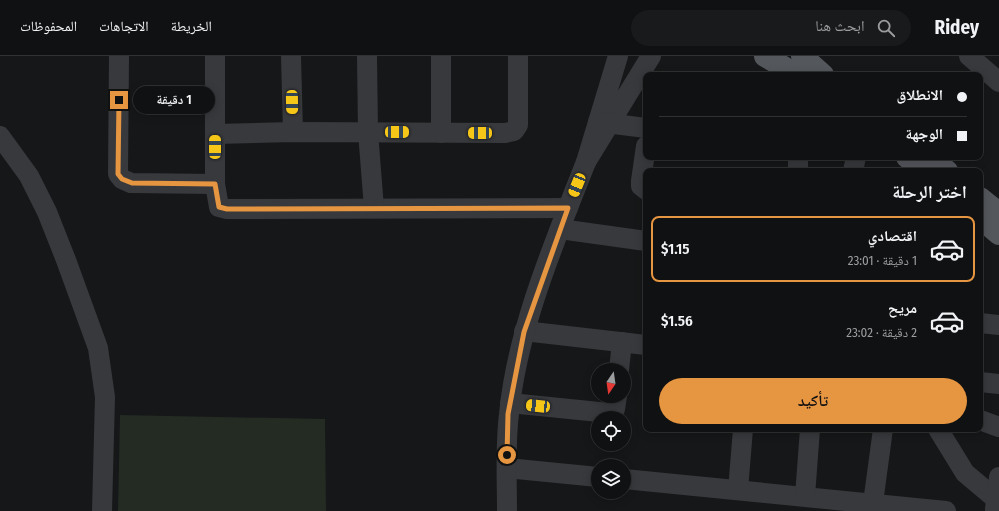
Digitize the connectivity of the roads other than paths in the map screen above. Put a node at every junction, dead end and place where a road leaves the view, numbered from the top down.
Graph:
1 (120, 56) edge
2 (215, 56) edge
3 (291, 56) edge
4 (367, 56) edge
5 (441, 56) edge
6 (518, 56) edge
7 (618, 56) edge
8 (651, 56) edge
9 (765, 56) edge
10 (969, 56) edge
11 (809, 69) edge
12 (992, 78) edge
13 (604, 122) junction
14 (643, 128) edge
15 (293, 132) junction
16 (368, 132) junction
17 (441, 133) junction
18 (215, 134) junction
19 (0, 136) edge
20 (644, 160) edge
21 (917, 163) edge
22 (936, 168) edge
23 (215, 184) junction
24 (643, 188) edge
25 (983, 200) edge
26 (374, 208) junction
27 (568, 208) junction
28 (999, 213) edge
29 (983, 221) edge
30 (560, 229) junction
31 (999, 234) edge
32 (643, 241) edge
33 (983, 323) edge
34 (999, 325) edge
35 (524, 332) junction
36 (622, 342) junction
37 (643, 345) edge
38 (620, 363) edge
39 (983, 382) edge
40 (999, 384) edge
41 (510, 403) junction
42 (616, 403) edge
43 (983, 421) edge
44 (999, 427) edge
45 (743, 432) edge
46 (810, 432) edge
47 (883, 432) edge
48 (940, 432) edge
49 (507, 468) junction
50 (591, 476) edge
51 (999, 478) edge
52 (631, 480) edge
53 (738, 490) junction
54 (805, 496) junction
55 (873, 503) junction
56 (995, 505) edge
57 (102, 511) edge
58 (507, 511) edge
59 (946, 511) edge

1 - 23 street
2 - 18 street
3 - 15 street
4 - 16 street
5 - 17 street
6 - 17 street
7 - 13 street
8 - 13 street
9 - 11 main road
10 - 12 street
13 - 14 street
13 - 27 street
15 - 16 street
15 - 18 street
16 - 17 street
16 - 26 street
18 - 23 street
19 - 57 street
20 - 24 street
21 - 22 main road
23 - 26 street
25 - 28 main road
26 - 27 street
27 - 30 street
29 - 31 main road
30 - 32 street
30 - 35 street
33 - 34 street
35 - 36 street
35 - 41 street
36 - 37 street
36 - 38 street
39 - 40 street
41 - 42 street
41 - 49 street
43 - 44 street
45 - 53 street
46 - 54 street
47 - 55 street
48 - 56 street
49 - 50 street
49 - 58 street
51 - 56 street
52 - 53 street
53 - 54 street
54 - 55 street
55 - 59 street

